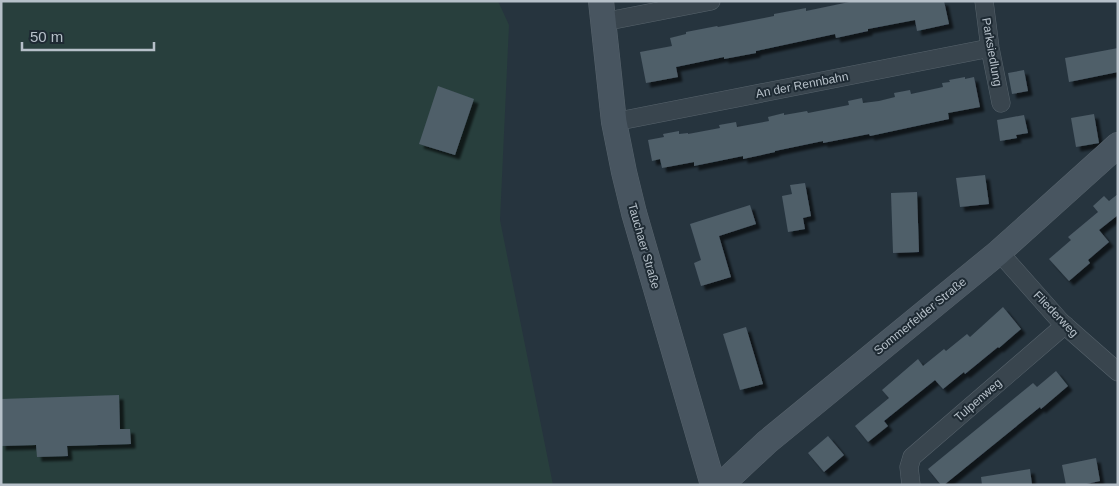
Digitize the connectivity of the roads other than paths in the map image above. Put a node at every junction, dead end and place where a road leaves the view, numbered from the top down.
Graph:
1 (711, 1) edge
2 (984, 1) edge
3 (602, 12) edge
4 (990, 48) junction
5 (1001, 103) dead end
6 (614, 122) junction
7 (1118, 146) edge
8 (999, 252) junction
9 (1065, 325) junction
10 (1118, 372) edge
11 (713, 485) edge
12 (721, 485) edge
13 (911, 485) edge

1 - 3 street
2 - 4 street, Parksiedlung
3 - 6 street, Tauchaer Straße
4 - 5 street, Parksiedlung
4 - 6 street, An der Rennbahn
6 - 11 street, Tauchaer Straße
7 - 8 street, Sommerfelder Straße
8 - 9 street, Fliederweg
8 - 12 street, Sommerfelder Straße
9 - 10 street, Fliederweg
9 - 13 street, Tulpenweg

